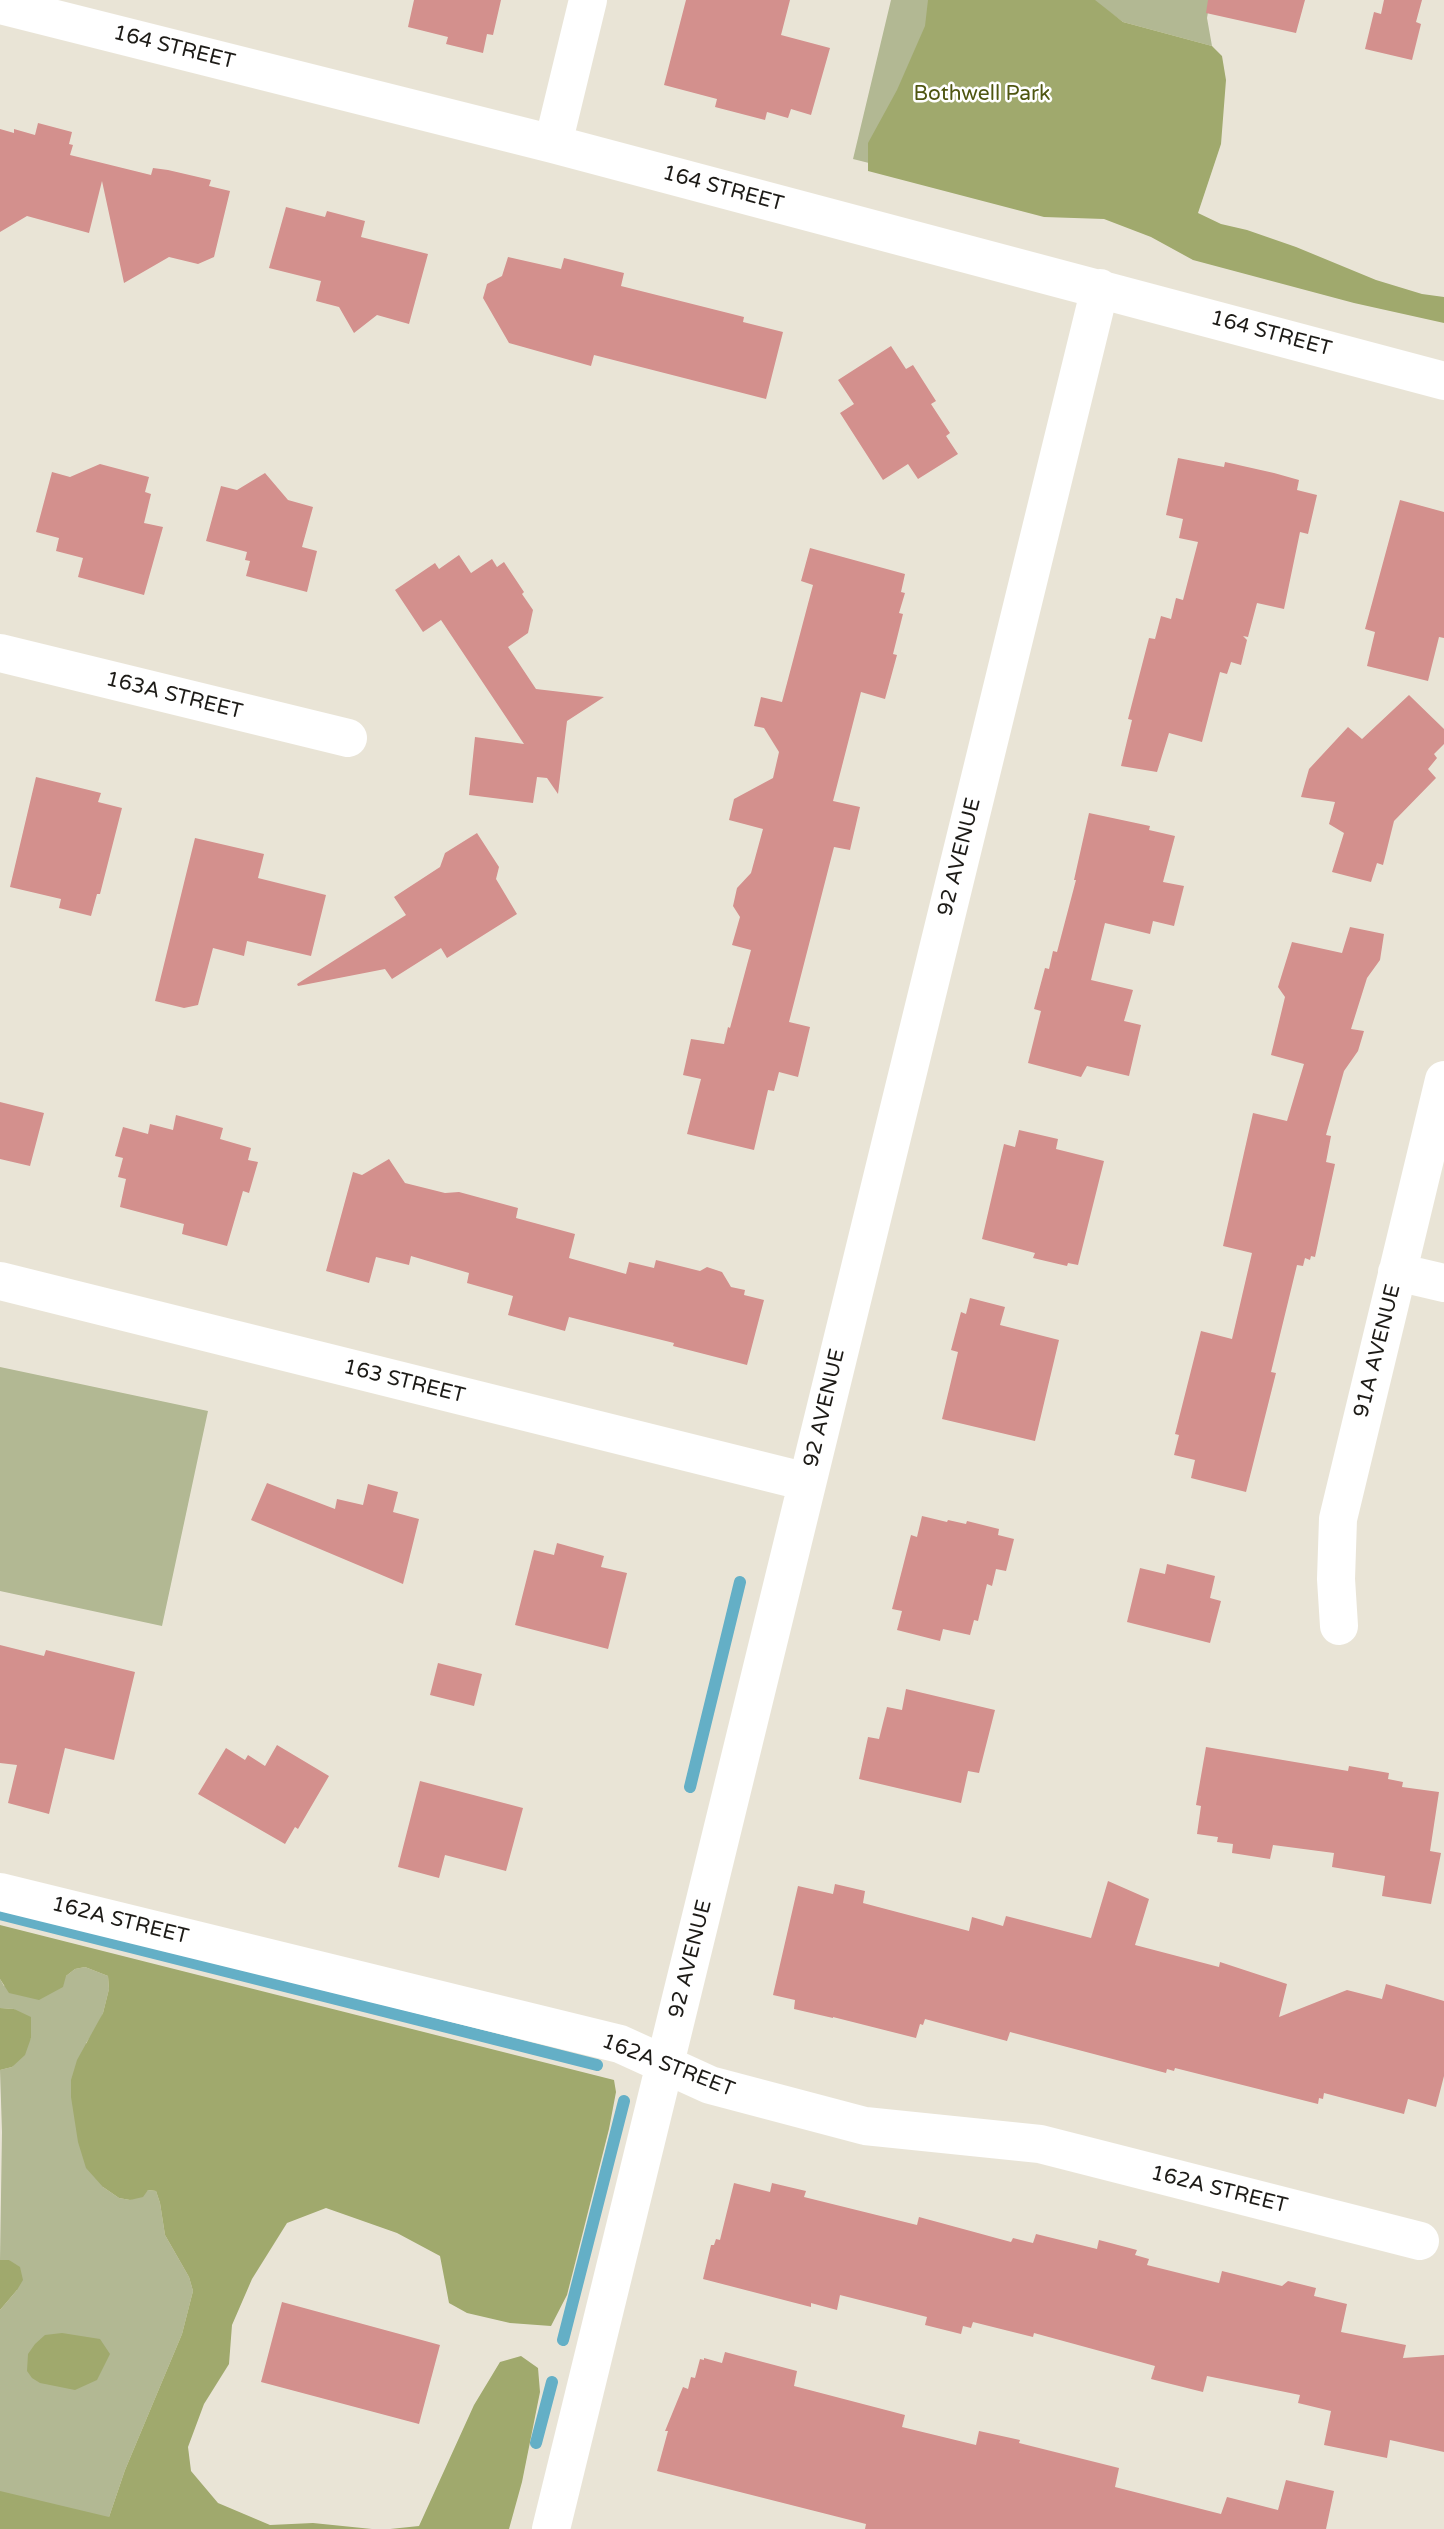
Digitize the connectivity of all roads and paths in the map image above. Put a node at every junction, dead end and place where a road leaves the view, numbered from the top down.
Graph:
1 (588, 0) edge
2 (0, 5) edge
3 (553, 144) junction
4 (1100, 288) junction
5 (1444, 381) edge
6 (0, 653) edge
7 (348, 737) dead end
8 (1444, 1080) edge
9 (1397, 1272) junction
10 (0, 1281) edge
11 (1444, 1283) edge
12 (807, 1482) junction
13 (1339, 1626) dead end
14 (0, 1892) edge
15 (665, 2065) junction
16 (1420, 2241) dead end
17 (551, 2529) edge

1 - 3 street
2 - 3 street, 164 STREET
3 - 4 street, 164 STREET
4 - 5 street, 164 STREET
4 - 12 street, 92 AVENUE
6 - 7 street, 163A STREET
8 - 9 street, 91A AVENUE
9 - 11 street
9 - 13 street, 91A AVENUE
10 - 12 street, 163 STREET
12 - 15 street, 92 AVENUE
14 - 15 street, 162A STREET
15 - 16 street, 162A STREET
15 - 17 street, 92 AVENUE

